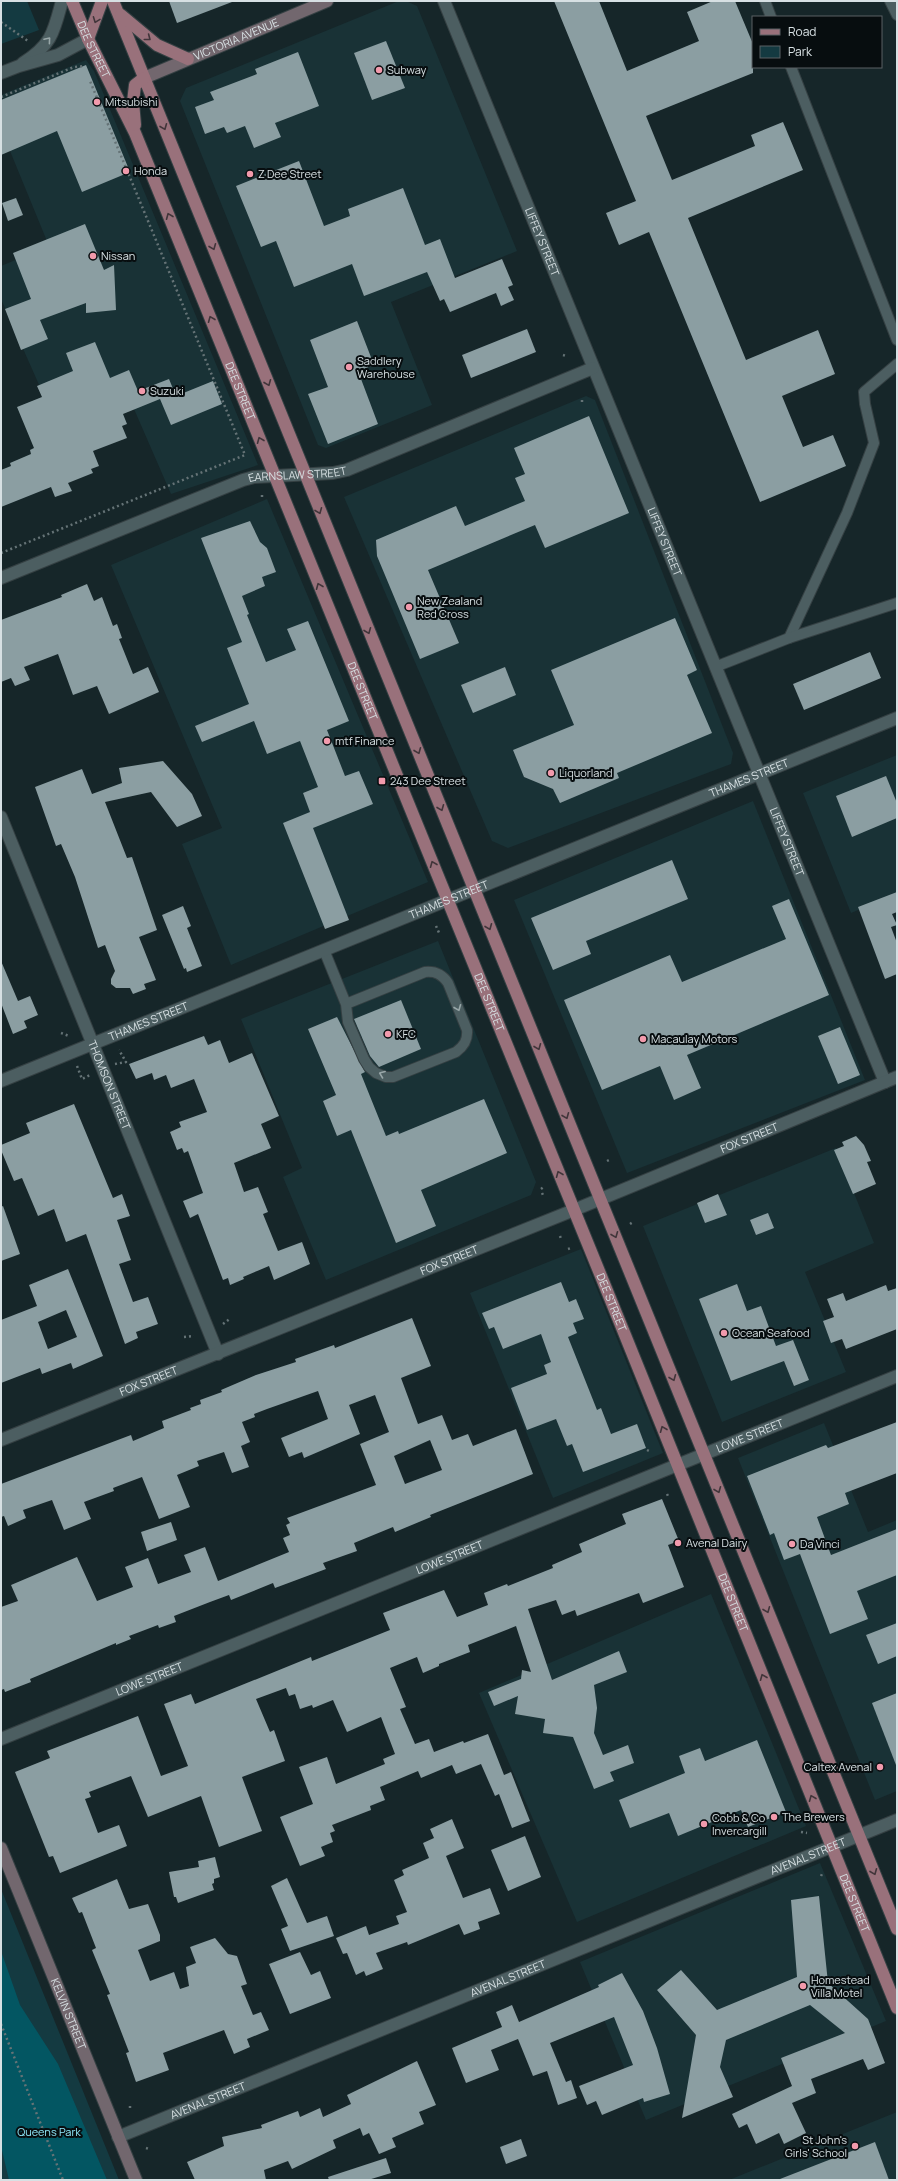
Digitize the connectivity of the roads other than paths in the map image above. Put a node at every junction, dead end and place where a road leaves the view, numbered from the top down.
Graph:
1 (62, 1) edge
2 (72, 1) edge
3 (102, 1) edge
4 (113, 1) edge
5 (327, 1) edge
6 (444, 1) edge
7 (765, 1) edge
8 (890, 1) edge
9 (118, 13) junction
10 (897, 15) edge
11 (771, 16) edge
12 (88, 39) junction
13 (188, 59) junction
14 (19, 66) junction
15 (791, 68) edge
16 (1, 73) edge
17 (144, 78) junction
18 (135, 132) junction
19 (897, 340) edge
20 (897, 364) edge
21 (593, 368) junction
22 (304, 475) junction
23 (275, 476) junction
24 (1, 578) edge
25 (897, 603) edge
26 (789, 638) junction
27 (715, 667) junction
28 (897, 718) edge
29 (759, 773) junction
30 (1, 817) edge
31 (475, 890) junction
32 (447, 900) junction
33 (324, 950) junction
34 (346, 1004) junction
35 (93, 1044) junction
36 (897, 1077) edge
37 (1, 1081) edge
38 (885, 1082) junction
39 (600, 1198) junction
40 (574, 1210) junction
41 (218, 1354) junction
42 (897, 1376) edge
43 (1, 1440) edge
44 (704, 1454) junction
45 (677, 1465) junction
46 (1, 1739) edge
47 (897, 1820) edge
48 (859, 1836) junction
49 (832, 1847) junction
50 (1, 1848) edge
51 (897, 1929) edge
52 (897, 2008) edge
53 (118, 2137) junction
54 (136, 2180) edge

14 -> 1 street
2 - 12 main road, DEE STREET
3 -> 12 main road
4 - 9 main road
5 - 13 main road, VICTORIA AVENUE
6 - 21 street, LIFFEY STREET
7 - 11 lane
8 - 10 lane
9 -> 13 main road
9 - 17 main road
12 - 14 street
12 - 18 main road, DEE STREET
13 - 17 main road, VICTORIA AVENUE
14 - 16 street
15 - 19 lane
17 - 18 main road
17 -> 22 main road
23 -> 18 main road, DEE STREET
20 - 26 lane
21 - 22 street, EARNSLAW STREET
21 - 27 street, LIFFEY STREET
22 - 23 street, EARNSLAW STREET
22 -> 31 main road
23 - 24 street, EARNSLAW STREET
32 -> 23 main road, DEE STREET
25 - 26 lane
26 - 27 lane
27 - 29 street, LIFFEY STREET
28 - 29 street, THAMES STREET
29 - 31 street, THAMES STREET
29 - 38 street, LIFFEY STREET
30 - 35 street, THOMSON STREET
31 - 32 street, THAMES STREET
31 -> 39 main road
32 - 33 street, THAMES STREET
40 -> 32 main road, DEE STREET
33 - 34 lane
33 - 35 street, THAMES STREET
34 -> 34 lane
35 - 37 street, THAMES STREET
35 - 41 street, THOMSON STREET
36 - 38 street, FOX STREET
38 - 39 street, FOX STREET
39 - 40 street, FOX STREET
39 -> 44 main road
40 - 41 street, FOX STREET
45 -> 40 main road, DEE STREET
41 - 43 street, FOX STREET
42 - 44 street, LOWE STREET
44 - 45 street, LOWE STREET
44 -> 48 main road
45 - 46 street, LOWE STREET
49 -> 45 main road, DEE STREET
47 - 48 street, AVENAL STREET
48 - 49 street, AVENAL STREET
48 -> 51 main road
49 - 52 main road, DEE STREET
49 - 53 street, AVENAL STREET
50 - 53 main road, KELVIN STREET
53 - 54 main road, KELVIN STREET

